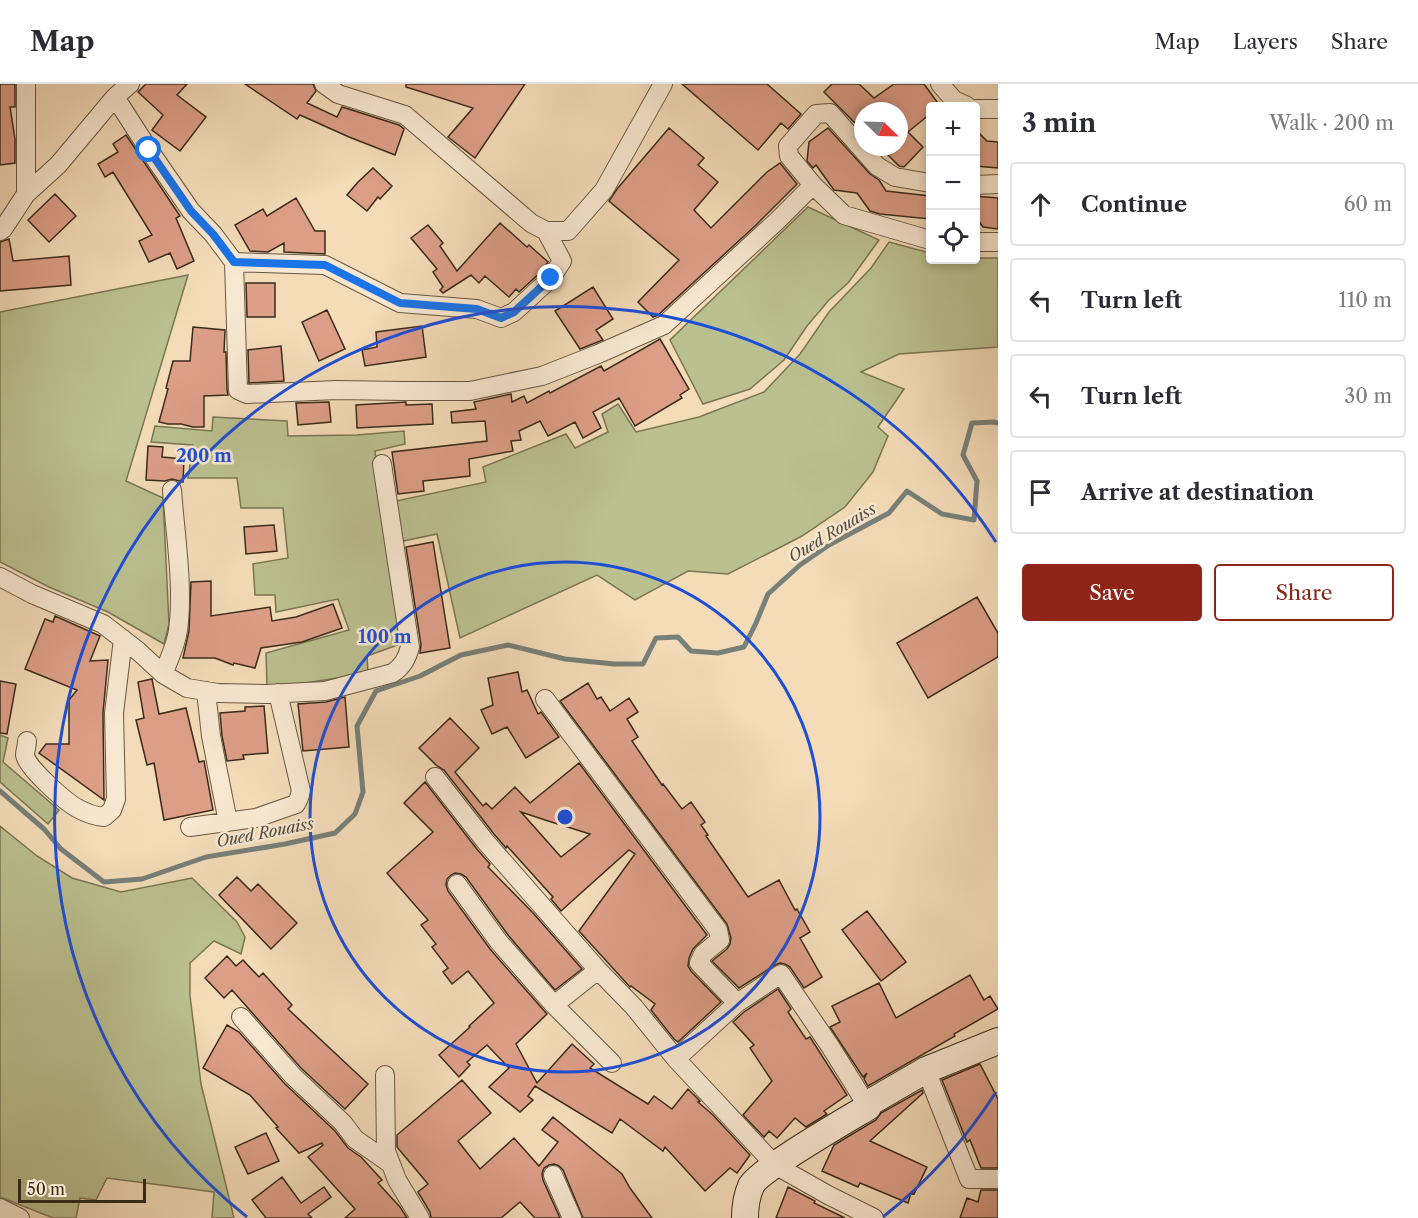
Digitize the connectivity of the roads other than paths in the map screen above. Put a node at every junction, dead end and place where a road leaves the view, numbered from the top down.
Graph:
1 (26, 84) edge
2 (130, 84) edge
3 (324, 84) edge
4 (663, 84) edge
5 (940, 84) edge
6 (115, 97) junction
7 (958, 102) edge
8 (980, 109) edge
9 (998, 109) edge
10 (926, 182) edge
11 (998, 184) edge
12 (813, 185) junction
13 (980, 185) edge
14 (26, 194) junction
15 (0, 231) edge
16 (546, 231) junction
17 (926, 239) edge
18 (980, 242) edge
19 (998, 242) edge
20 (234, 262) junction
21 (382, 464) dead end
22 (172, 490) dead end
23 (0, 577) edge
24 (123, 639) junction
25 (163, 674) junction
26 (206, 691) junction
27 (278, 693) junction
28 (546, 699) dead end
29 (27, 741) dead end
30 (435, 777) dead end
31 (228, 822) junction
32 (190, 827) dead end
33 (457, 884) dead end
34 (598, 970) junction
35 (737, 1004) junction
36 (554, 1005) junction
37 (241, 1017) dead end
38 (998, 1041) edge
39 (676, 1059) junction
40 (612, 1064) dead end
41 (926, 1070) junction
42 (385, 1076) dead end
43 (867, 1107) junction
44 (391, 1164) junction
45 (775, 1165) junction
46 (553, 1175) dead end
47 (998, 1179) edge
48 (0, 1208) edge
49 (20, 1218) edge
50 (420, 1218) edge
51 (572, 1218) edge
52 (745, 1218) edge
53 (874, 1218) edge

1 - 14 street
2 - 6 street
3 - 16 street
4 - 16 street
5 - 7 street
6 - 14 street
6 - 20 street
8 - 9 street
10 - 12 street
11 - 13 street
12 - 17 street
12 - 20 street
14 - 15 street
16 - 20 street
18 - 19 street
21 - 27 street
22 - 25 street
23 - 24 street
24 - 25 street
24 - 29 street
25 - 26 street
26 - 27 street
26 - 31 street
27 - 31 street
28 - 35 street
30 - 34 street
31 - 32 street
33 - 36 street
34 - 36 street
34 - 39 street
35 - 39 street
35 - 43 street
36 - 40 street
37 - 44 street
38 - 41 street
39 - 45 street
41 - 43 street
41 - 47 street
42 - 44 street
43 - 45 street
44 - 50 street
45 - 52 street
45 - 53 street
46 - 51 street
48 - 49 street

